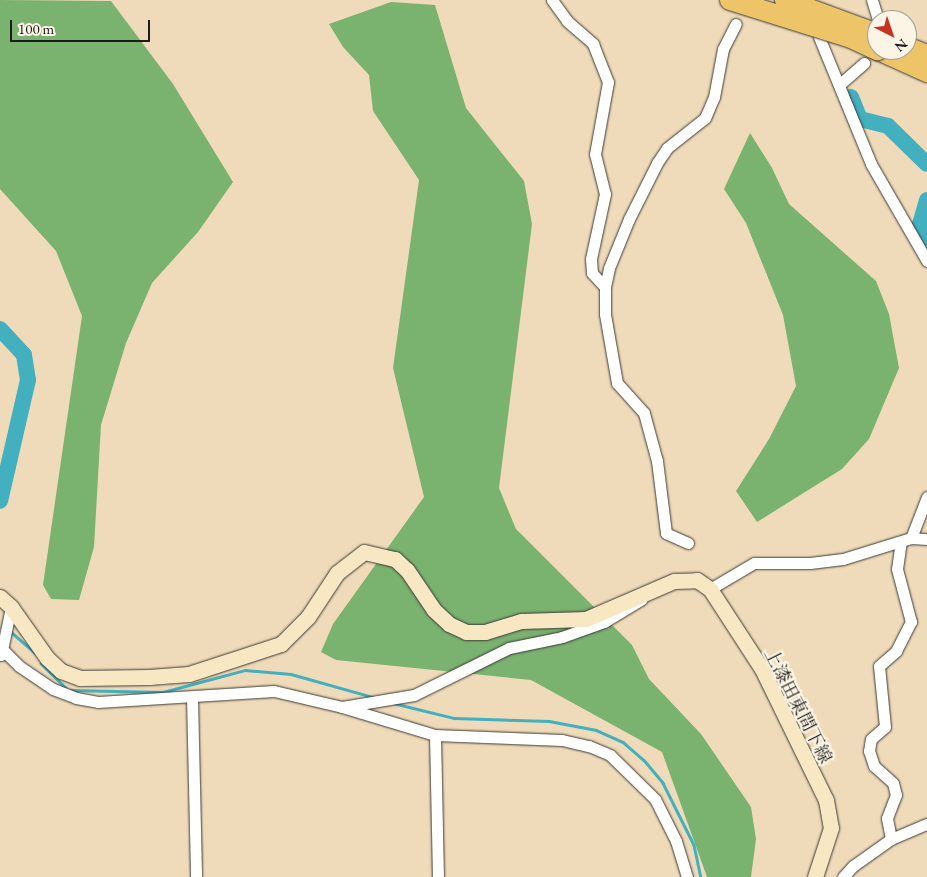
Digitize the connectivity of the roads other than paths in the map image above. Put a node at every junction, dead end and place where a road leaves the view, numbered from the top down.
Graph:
1 (552, 0) edge
2 (730, 0) edge
3 (785, 0) edge
4 (736, 24) dead end
5 (867, 30) edge
6 (819, 37) dead end
7 (867, 50) edge
8 (867, 59) edge
9 (891, 60) edge
10 (927, 72) edge
11 (840, 84) junction
12 (927, 261) edge
13 (605, 287) junction
14 (927, 496) edge
15 (927, 539) edge
16 (906, 540) junction
17 (688, 543) dead end
18 (710, 589) junction
19 (654, 590) junction
20 (6, 602) edge
21 (1, 653) edge
22 (192, 697) junction
23 (342, 707) junction
24 (435, 735) junction
25 (927, 824) edge
26 (891, 839) junction
27 (196, 877) edge
28 (438, 877) edge
29 (686, 877) edge
30 (815, 877) edge
31 (843, 877) edge

1 - 13 street
2 - 7 highway, bridge
3 - 5 highway, bridge
4 - 13 street
6 - 11 street
8 - 11 street
9 - 10 highway
11 - 12 street
13 - 17 street
14 - 16 street
15 - 16 street
16 - 18 street
16 - 26 street
18 - 19 main road
18 - 30 main road, 上漆田東間下線
19 - 20 main road
19 - 23 street
20 - 21 street
21 - 22 street
22 - 23 street
22 - 27 street
23 - 24 street
24 - 28 street
24 - 29 street
25 - 26 street
26 - 31 street

